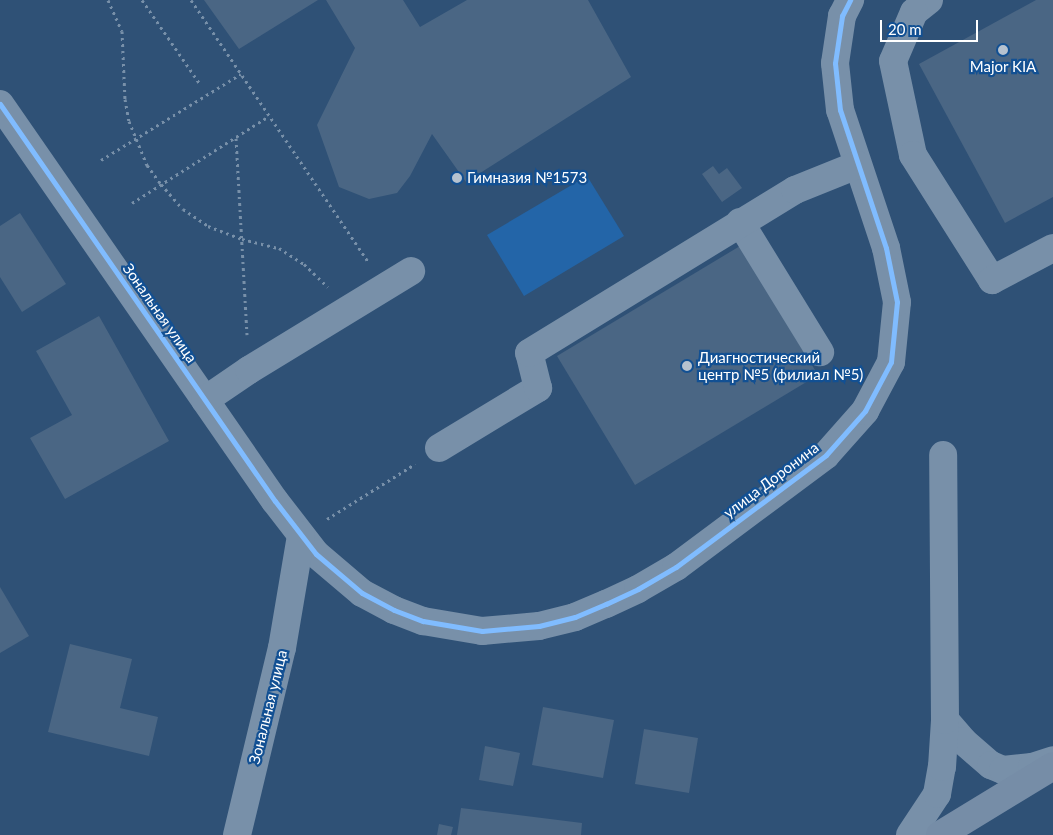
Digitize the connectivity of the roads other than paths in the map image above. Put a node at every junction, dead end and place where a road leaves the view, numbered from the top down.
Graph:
1 (850, 0) edge
2 (929, 0) edge
3 (0, 104) edge
4 (857, 165) junction
5 (740, 222) junction
6 (1053, 248) edge
7 (410, 271) dead end
8 (820, 352) dead end
9 (205, 400) junction
10 (440, 448) road end
11 (943, 455) dead end
12 (301, 536) junction
13 (945, 720) junction
14 (1053, 760) edge
15 (1053, 766) edge
16 (236, 835) edge
17 (910, 835) edge
18 (940, 835) edge

1 - 4 street, улица Доронина
2 - 6 street
3 - 9 street, Зональная улица
4 - 5 street
4 - 12 street, улица Доронина
5 - 8 street
5 - 10 street
7 - 9 street
9 - 12 street, Зональная улица
11 - 13 street
12 - 16 street, Зональная улица
13 - 14 street
13 - 17 street
15 - 18 main road

